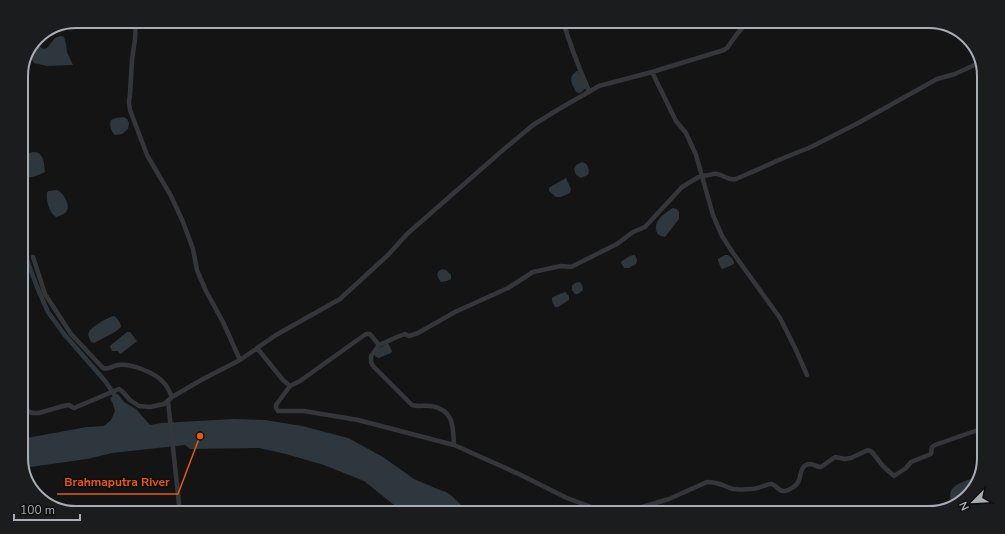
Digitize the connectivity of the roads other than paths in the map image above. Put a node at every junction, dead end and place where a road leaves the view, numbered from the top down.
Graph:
1 (136, 28) edge
2 (565, 28) edge
3 (742, 28) edge
4 (975, 64) edge
5 (652, 72) junction
6 (589, 91) junction
7 (702, 175) junction
8 (33, 256) dead end
9 (379, 345) junction
10 (258, 348) junction
11 (240, 360) junction
12 (807, 375) dead end
13 (290, 386) junction
14 (170, 399) junction
15 (28, 411) edge
16 (977, 431) edge
17 (454, 445) junction
18 (179, 506) edge
19 (589, 506) edge
20 (645, 506) edge

1 - 11 street
2 - 6 street
3 - 5 street
4 - 7 street
5 - 6 street
5 - 7 street
6 - 10 street
7 - 9 street
7 - 12 street
8 - 14 street
9 - 13 street
9 - 17 street
10 - 11 street
10 - 13 street
11 - 14 street
13 - 17 street
14 - 15 street
14 - 18 street
16 - 20 street
17 - 19 street

